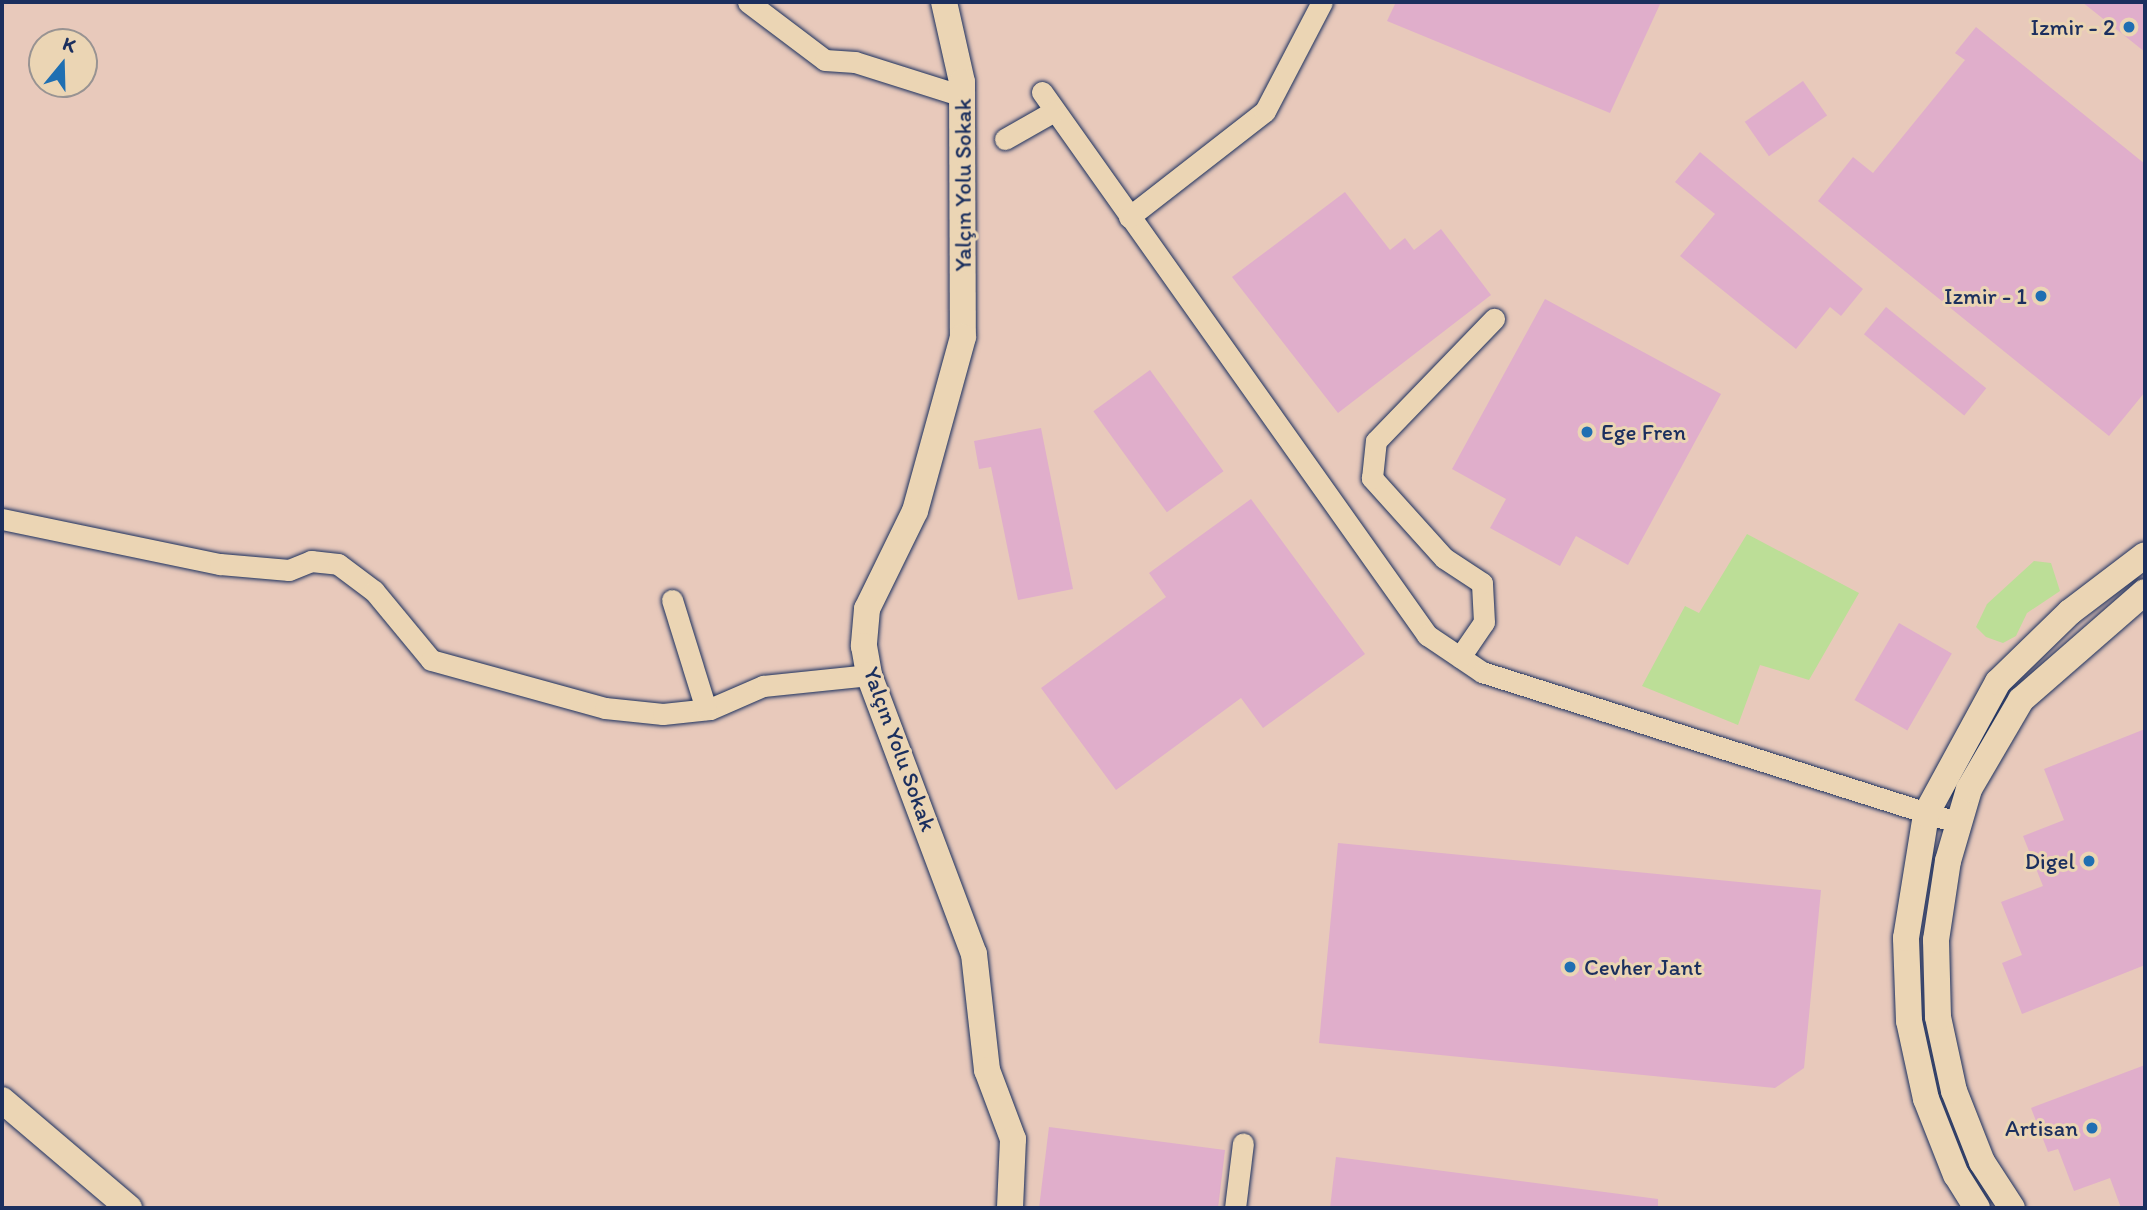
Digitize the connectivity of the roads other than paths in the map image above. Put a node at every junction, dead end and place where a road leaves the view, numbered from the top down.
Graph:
1 (748, 2) edge
2 (944, 2) edge
3 (1322, 2) edge
4 (1042, 92) dead end
5 (962, 96) junction
6 (1054, 111) junction
7 (1004, 139) dead end
8 (1129, 217) junction
9 (1494, 319) dead end
10 (2, 519) edge
11 (2145, 555) edge
12 (2118, 576) junction
13 (2143, 598) edge
14 (672, 600) dead end
15 (1460, 657) junction
16 (869, 675) junction
17 (706, 709) junction
18 (1926, 814) junction
19 (1959, 822) junction
20 (2, 1100) edge
21 (1243, 1143) dead end
22 (129, 1208) edge
23 (1010, 1208) edge
24 (1235, 1208) edge
25 (1977, 1208) edge
26 (2012, 1208) edge

1 - 5 street
2 - 5 street, Yalçın Yolu Sokak
3 - 8 street
4 - 6 street
5 - 16 street, Yalçın Yolu Sokak
6 - 7 street
6 - 8 street
8 - 15 street
9 - 15 street
10 - 17 street
11 - 12 street
12 - 13 street
12 - 18 street
13 - 19 street
14 - 17 street
15 - 18 street
16 - 17 street
16 - 23 street, Yalçın Yolu Sokak
18 - 19 street
18 - 25 street
19 - 26 street
20 - 22 street
21 - 24 street

